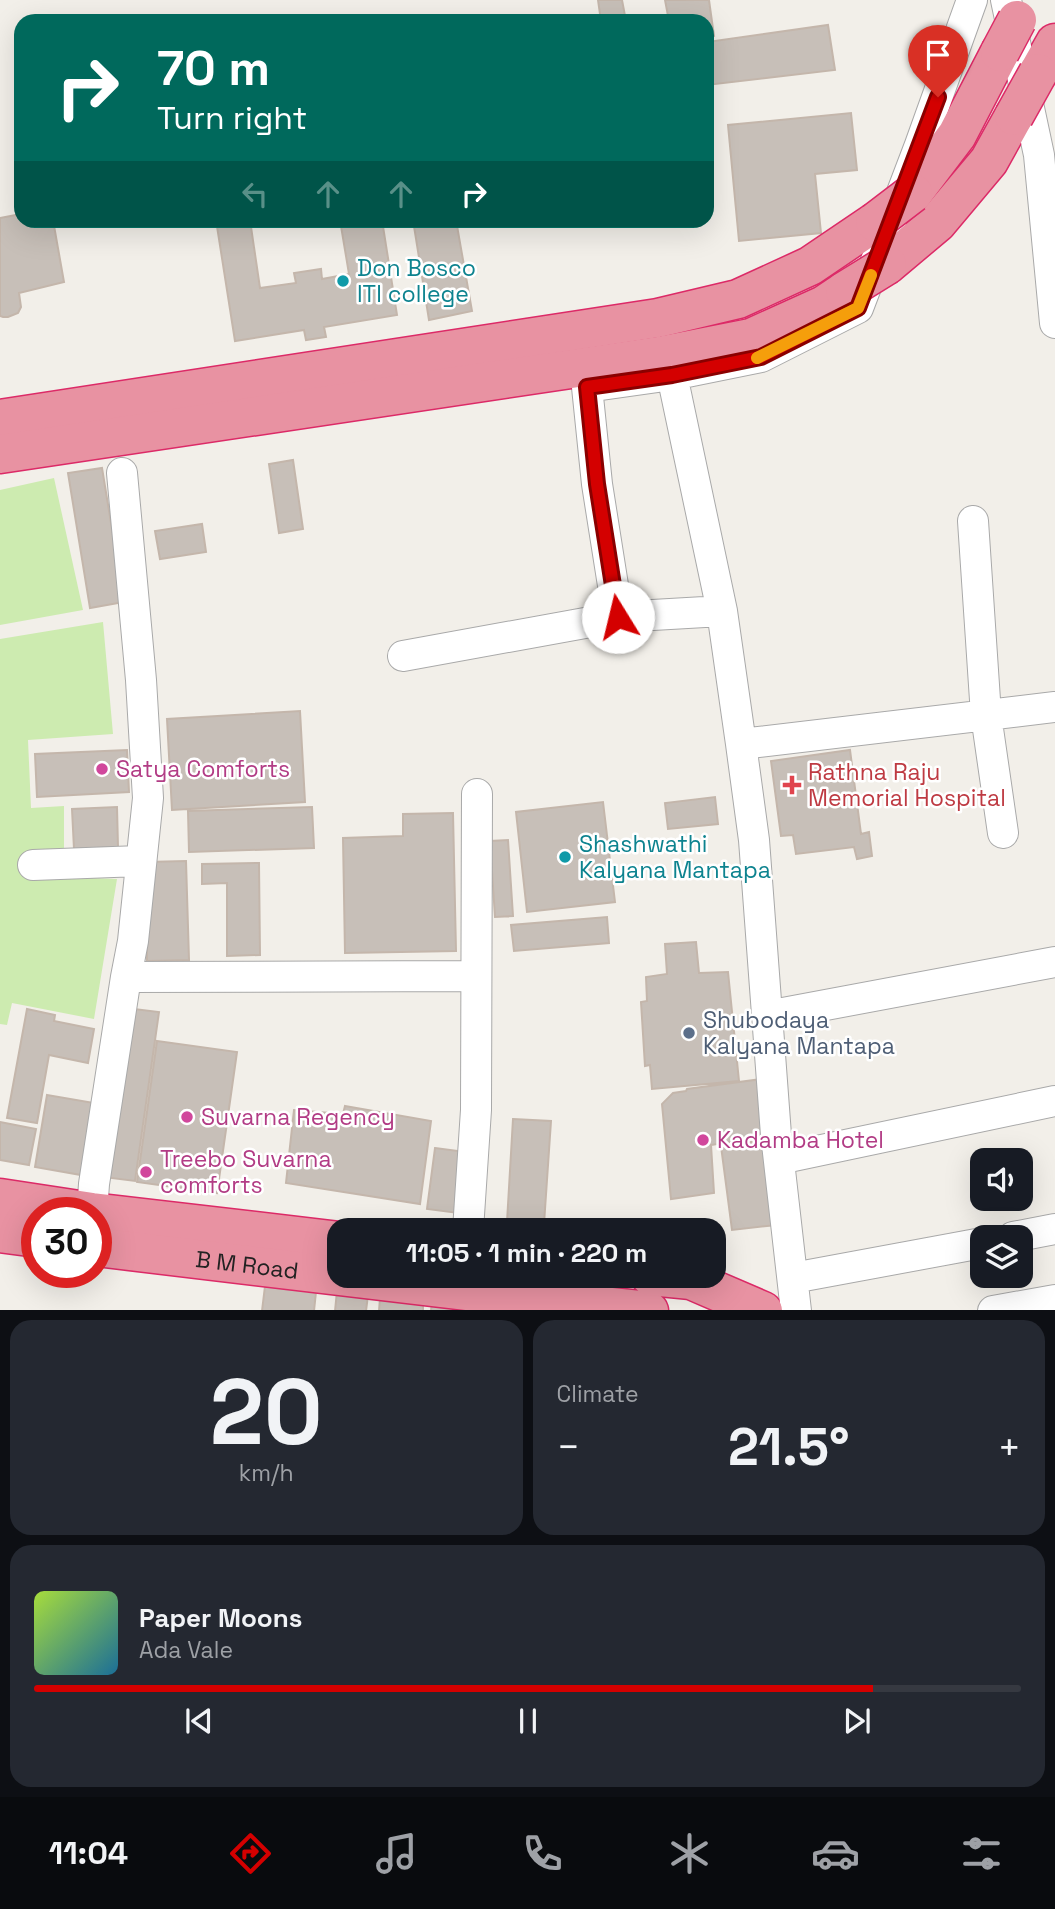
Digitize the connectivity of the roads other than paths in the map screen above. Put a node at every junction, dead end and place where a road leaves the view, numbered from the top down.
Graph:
1 (972, 0) edge
2 (1013, 18) edge
3 (1047, 58) edge
4 (1055, 323) edge
5 (672, 375) junction
6 (0, 419) edge
7 (0, 454) edge
8 (122, 473) dead end
9 (973, 521) dead end
10 (722, 611) junction
11 (618, 617) junction
12 (403, 656) dead end
13 (1055, 707) edge
14 (986, 715) junction
15 (741, 744) junction
16 (477, 794) dead end
17 (1003, 833) dead end
18 (141, 862) junction
19 (33, 864) dead end
20 (1055, 962) edge
21 (476, 976) junction
22 (125, 977) junction
23 (767, 1016) junction
24 (1055, 1101) edge
25 (779, 1159) junction
26 (94, 1197) edge
27 (0, 1198) edge
28 (21, 1205) edge
29 (469, 1218) edge
30 (112, 1230) edge
31 (1055, 1230) edge
32 (112, 1232) edge
33 (0, 1233) edge
34 (1033, 1234) edge
35 (21, 1236) edge
36 (327, 1240) edge
37 (970, 1245) edge
38 (793, 1278) junction
39 (710, 1288) edge
40 (631, 1298) edge
41 (1055, 1300) edge
42 (761, 1310) edge
43 (796, 1310) edge
44 (999, 1310) edge

1 - 5 street
2 - 4 street
2 - 6 highway, bridge
3 - 7 highway, bridge
5 - 10 street
5 - 11 street
8 - 18 street
9 - 14 street
10 - 11 street
10 - 15 street
11 - 12 street
13 - 14 street
14 - 15 street
14 - 17 street
15 - 23 street
16 - 21 street
18 - 19 street
18 - 22 street
20 - 23 street
21 - 22 street
21 - 29 street
22 - 26 street
23 - 25 street
24 - 25 street
25 - 38 street
27 - 28 highway, B M Road
30 - 36 highway, B M Road
31 - 34 street
32 - 40 highway, B M Road
33 - 35 highway
37 - 38 street
38 - 43 street
39 - 42 highway
41 - 44 street

